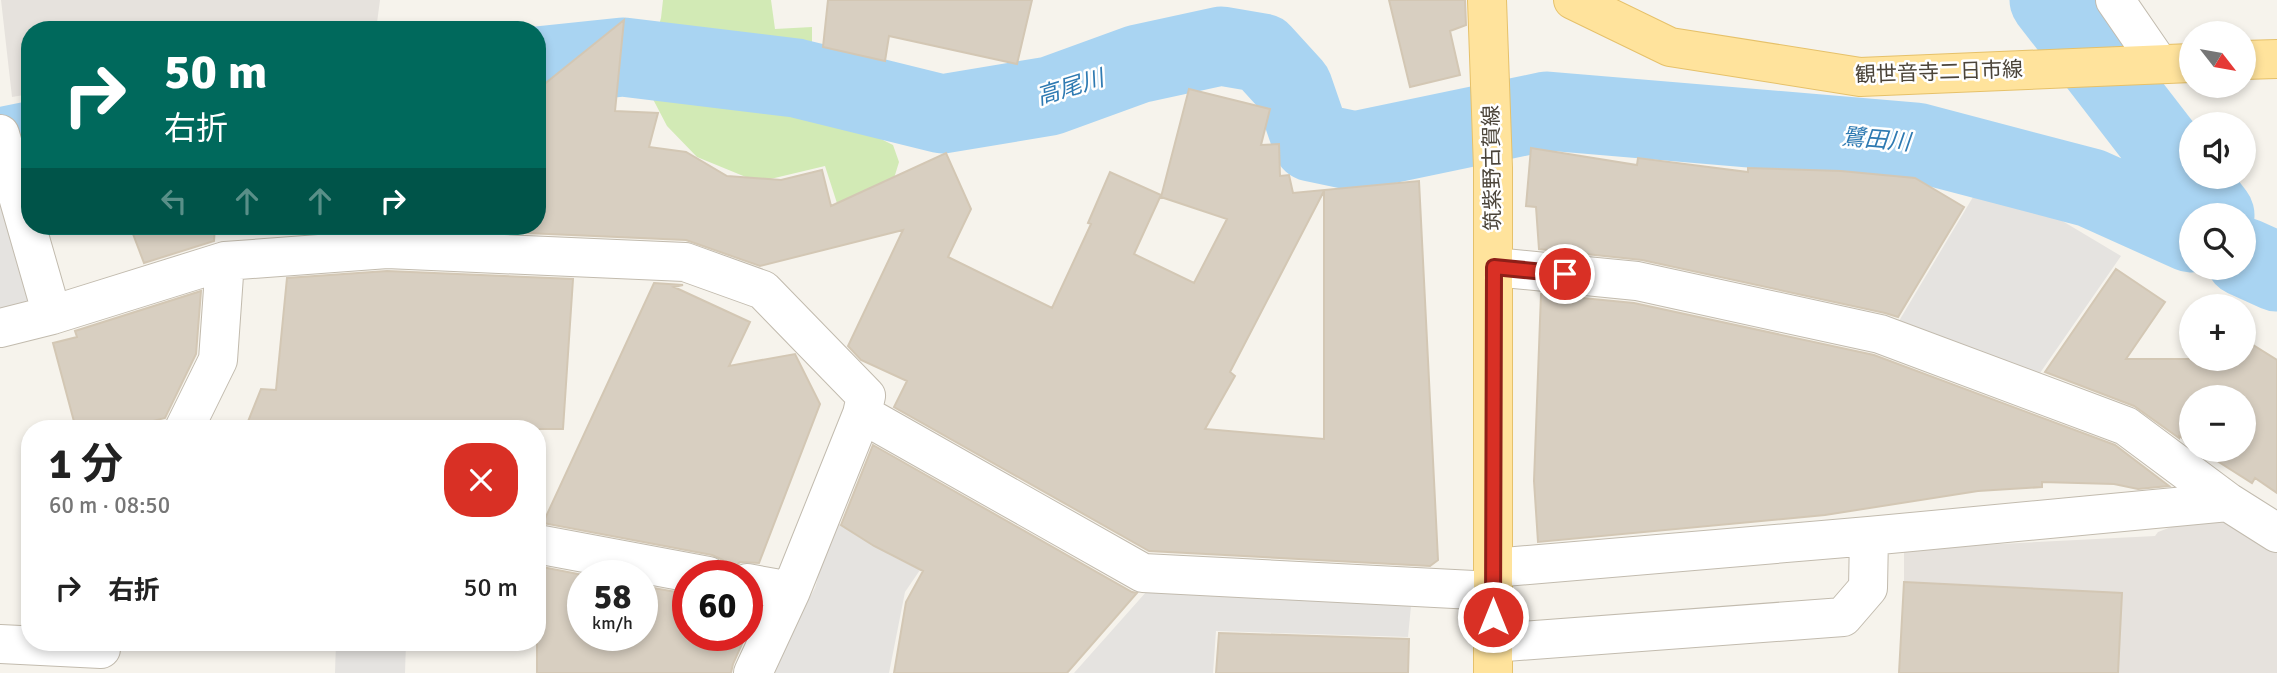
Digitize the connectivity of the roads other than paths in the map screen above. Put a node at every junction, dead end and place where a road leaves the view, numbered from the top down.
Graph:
1 (1487, 0) edge
2 (1573, 0) edge
3 (2115, 0) edge
4 (2277, 59) edge
5 (2256, 60) edge
6 (2168, 64) edge
7 (0, 134) edge
8 (21, 206) edge
9 (29, 235) edge
10 (225, 261) junction
11 (1494, 267) junction
12 (52, 315) junction
13 (0, 328) edge
14 (862, 414) junction
15 (188, 420) edge
16 (2228, 502) junction
17 (2277, 533) edge
18 (1869, 536) junction
19 (546, 546) edge
20 (672, 569) edge
21 (1493, 579) junction
22 (763, 586) edge
23 (791, 591) junction
24 (0, 644) edge
25 (21, 646) edge
26 (64, 651) edge
27 (100, 655) edge
28 (1493, 658) edge
29 (753, 673) edge

1 - 11 main road, 筑紫野古賀線
2 - 6 main road, 観世音寺二日市線
3 - 6 street
4 - 5 main road
7 - 8 street
9 - 12 street
10 - 12 street
10 - 14 street
10 - 15 street
11 - 16 street
11 - 21 main road, 筑紫野古賀線
12 - 13 street
14 - 21 street
14 - 23 street
16 - 17 street
16 - 18 street
18 - 21 street
18 - 28 street
19 - 20 street
21 - 28 main road, 筑紫野古賀線
22 - 23 street
23 - 29 street
24 - 25 street
26 - 27 street

